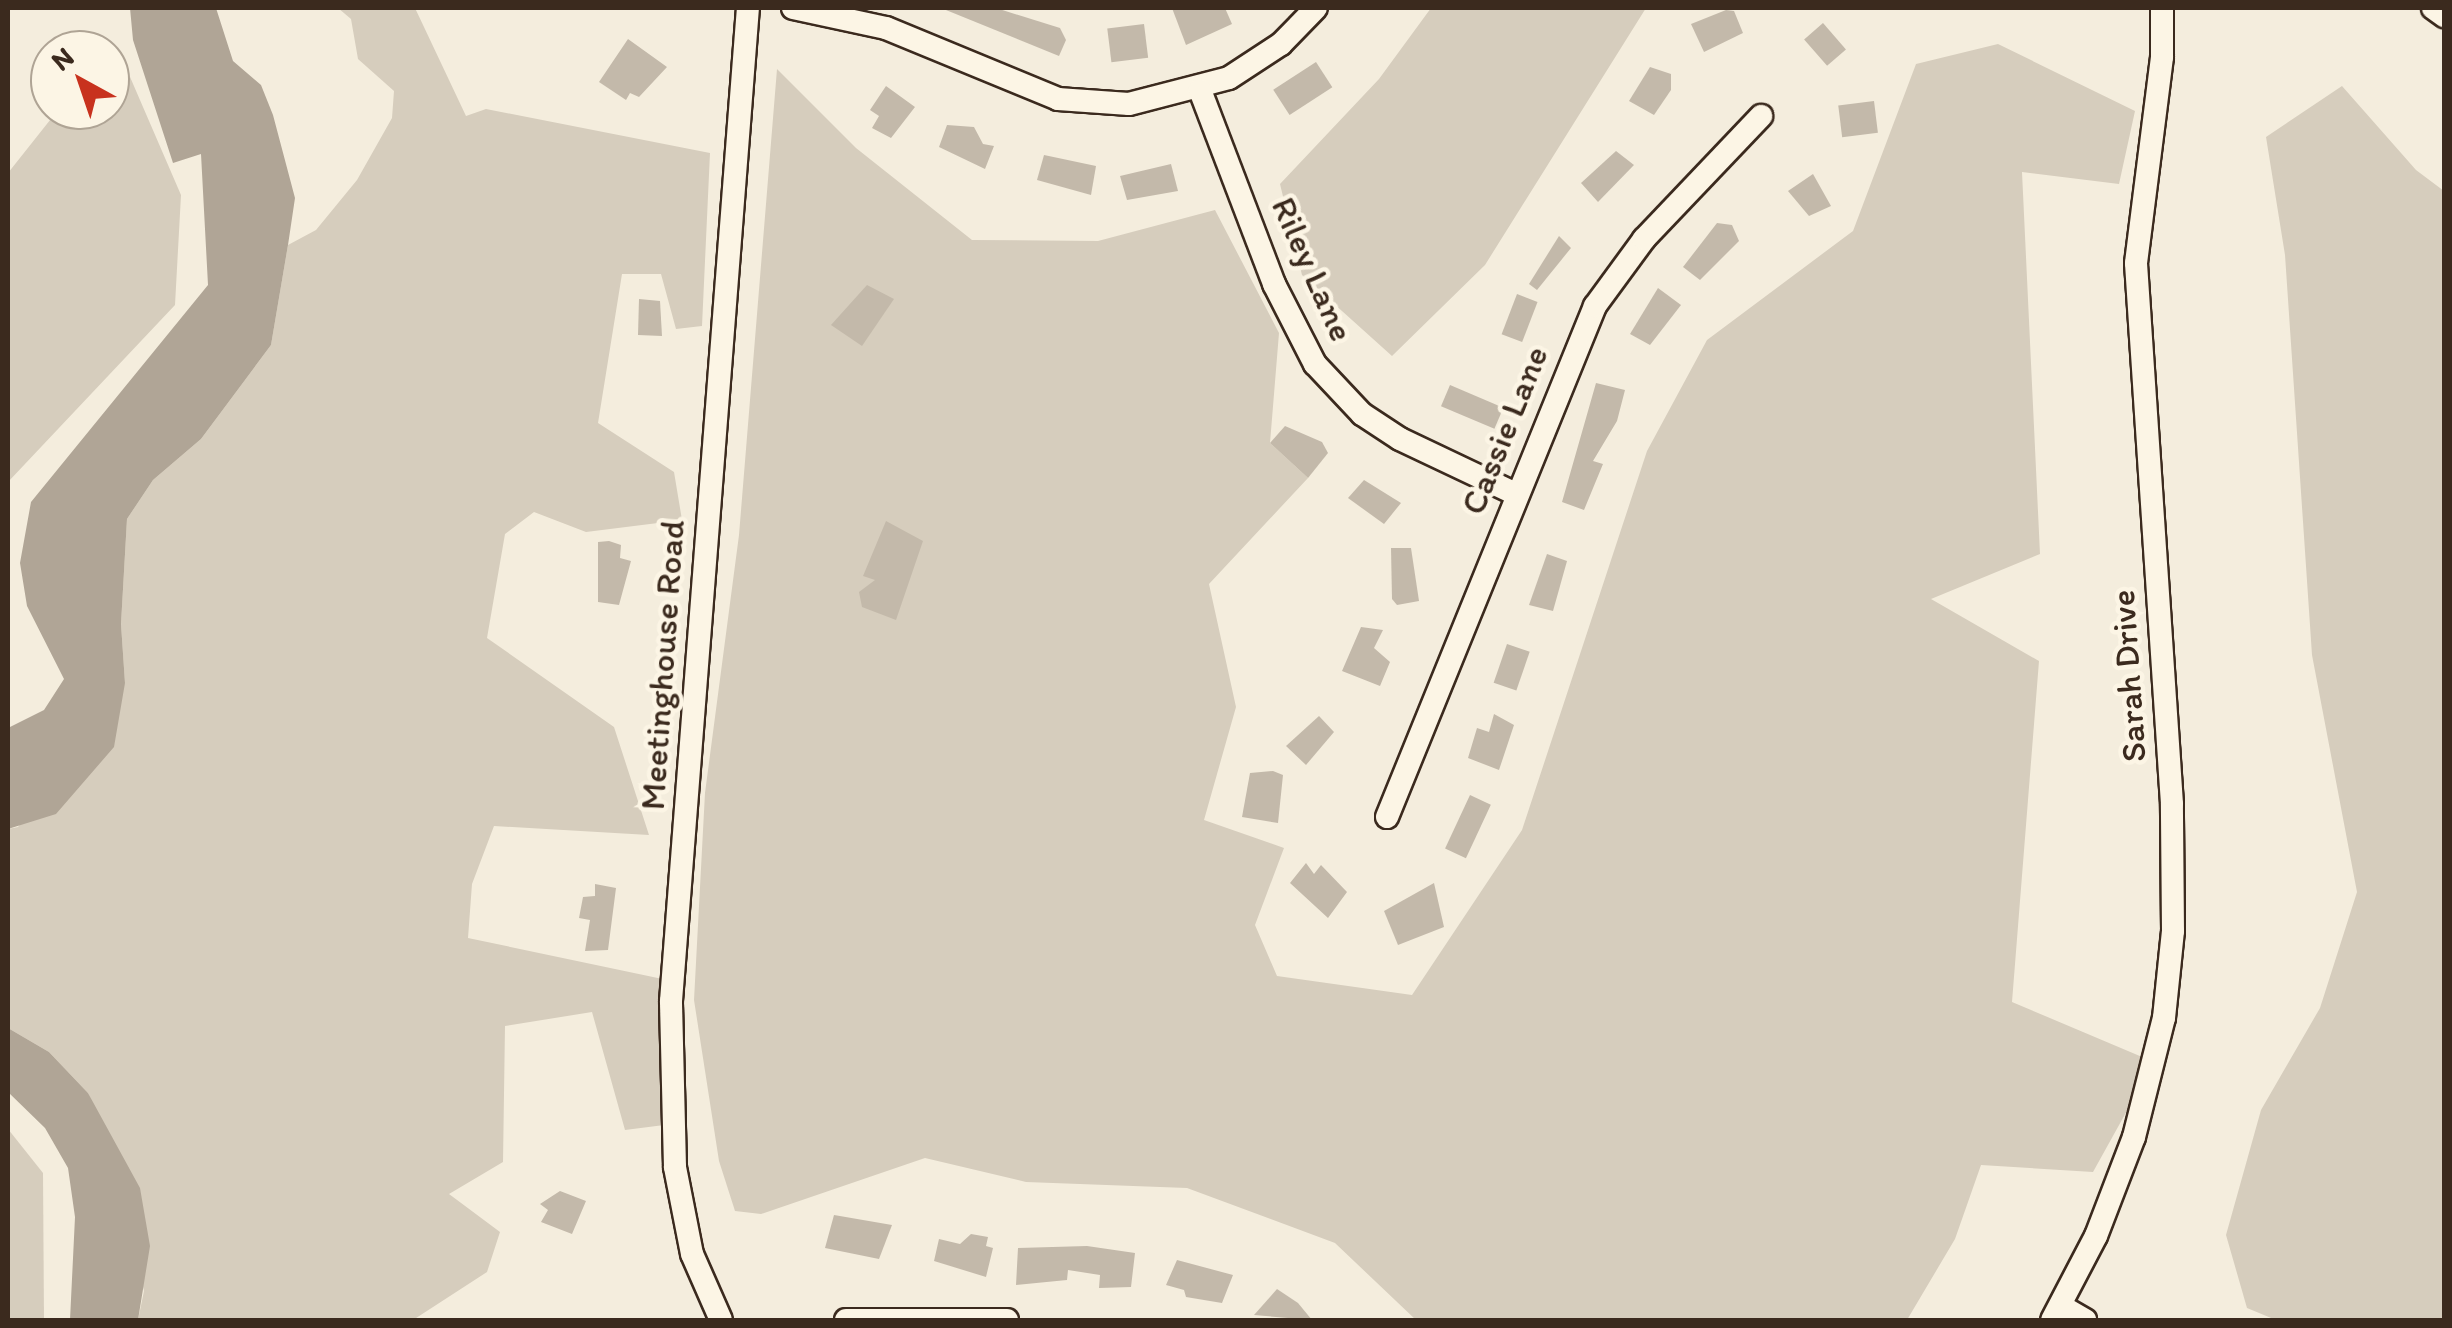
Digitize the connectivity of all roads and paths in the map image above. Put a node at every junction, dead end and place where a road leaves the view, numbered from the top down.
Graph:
1 (748, 8) edge
2 (794, 8) edge
3 (1316, 8) edge
4 (2162, 8) edge
5 (2433, 8) edge
6 (2444, 16) edge
7 (1200, 90) junction
8 (1762, 116) dead end
9 (1516, 494) junction
10 (1386, 817) dead end
11 (2056, 1313) edge
12 (721, 1320) edge
13 (846, 1320) edge
14 (1007, 1320) edge
15 (2086, 1320) edge

1 - 12 street, Meetinghouse Road
2 - 7 street
3 - 7 street
4 - 11 street, Sarah Drive
5 - 6 street
7 - 9 street, Riley Lane
8 - 9 street, Cassie Lane
9 - 10 street, Cassie Lane
11 - 15 street
13 - 14 street

